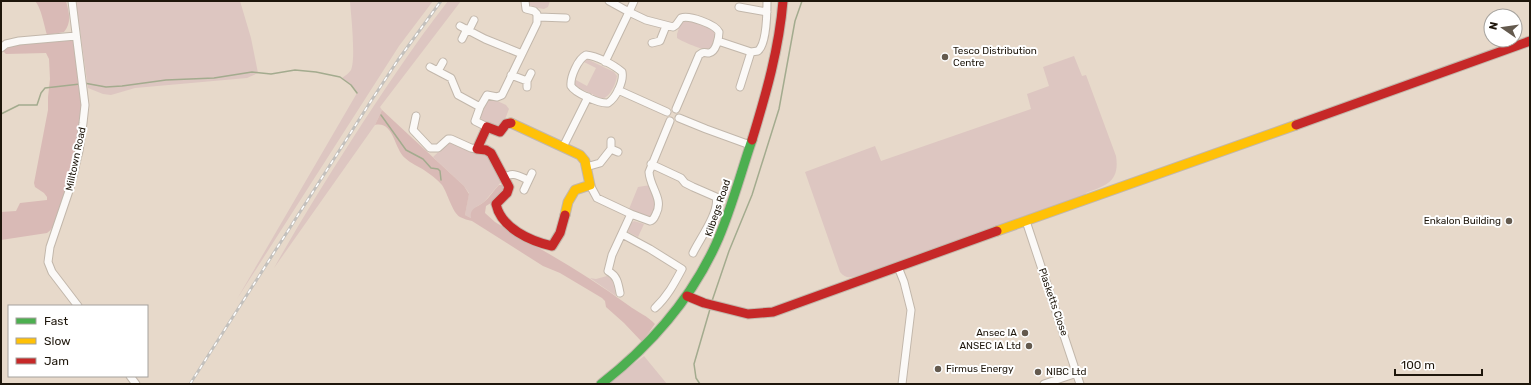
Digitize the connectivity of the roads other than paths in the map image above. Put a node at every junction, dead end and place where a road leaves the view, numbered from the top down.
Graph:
1 (72, 1) edge
2 (525, 1) edge
3 (609, 1) edge
4 (634, 1) edge
5 (767, 1) edge
6 (783, 1) edge
7 (739, 7) dead end
8 (629, 12) junction
9 (767, 12) junction
10 (538, 17) junction
11 (566, 18) dead end
12 (474, 20) dead end
13 (666, 26) junction
14 (465, 28) junction
15 (76, 36) junction
16 (462, 39) dead end
17 (718, 41) junction
18 (1530, 41) edge
19 (652, 43) dead end
20 (1, 48) edge
21 (751, 52) junction
22 (522, 54) junction
23 (443, 62) dead end
24 (605, 62) junction
25 (430, 67) dead end
26 (438, 71) junction
27 (530, 73) dead end
28 (511, 75) junction
29 (740, 87) dead end
30 (618, 90) junction
31 (588, 97) junction
32 (480, 107) junction
33 (676, 109) junction
34 (667, 112) junction
35 (416, 116) dead end
36 (679, 118) junction
37 (670, 121) junction
38 (487, 127) junction
39 (611, 141) dead end
40 (750, 145) junction
41 (563, 147) junction
42 (477, 149) junction
43 (652, 164) junction
44 (586, 167) junction
45 (504, 178) junction
46 (590, 185) junction
47 (524, 190) dead end
48 (631, 214) junction
49 (1026, 221) junction
50 (622, 234) junction
51 (693, 253) dead end
52 (898, 267) junction
53 (696, 282) junction
54 (620, 293) dead end
55 (687, 296) junction
56 (702, 302) junction
57 (77, 305) edge
58 (655, 308) dead end
59 (1077, 373) junction
60 (601, 384) edge
61 (902, 384) edge
62 (1044, 384) edge
63 (1080, 384) edge

1 - 15 street, Milltown Road
2 - 10 street
3 - 8 street
4 - 8 street
5 - 9 street
6 - 40 street, Kilbegs Road
7 - 9 street
8 - 13 street
8 - 24 street
9 - 21 street
10 - 11 street
10 - 22 street
12 - 14 street
13 - 17 street
13 - 19 street
14 - 16 street
14 - 22 street
15 - 20 street
15 - 57 street, Milltown Road
17 - 21 street
17 - 33 street
18 - 49 street
21 - 29 street
22 - 28 street
23 - 26 street
24 - 30 street
24 - 31 street
25 - 26 street
26 - 32 street
27 - 28 street
28 - 32 street
30 - 31 street
30 - 34 street
31 - 41 street
32 - 38 street
33 - 34 street
33 - 36 street
34 - 37 street
35 - 42 street
36 - 37 street
36 - 40 street
37 - 43 street
38 - 41 street
38 - 42 street
39 - 44 street
40 - 53 street, Kilbegs Road
41 - 44 street
42 - 45 street
43 - 48 street
43 - 51 street
44 - 46 street
45 - 46 street
45 - 47 street
46 - 48 street
48 - 50 street
49 - 52 street
49 - 59 street, Plasketts Close
50 - 54 street
50 - 58 street
52 - 56 street
52 - 61 street
53 - 55 street, Kilbegs Road
53 - 56 street
55 - 56 street
55 - 60 street, Kilbegs Road
59 - 62 street
59 - 63 street, Plasketts Close

